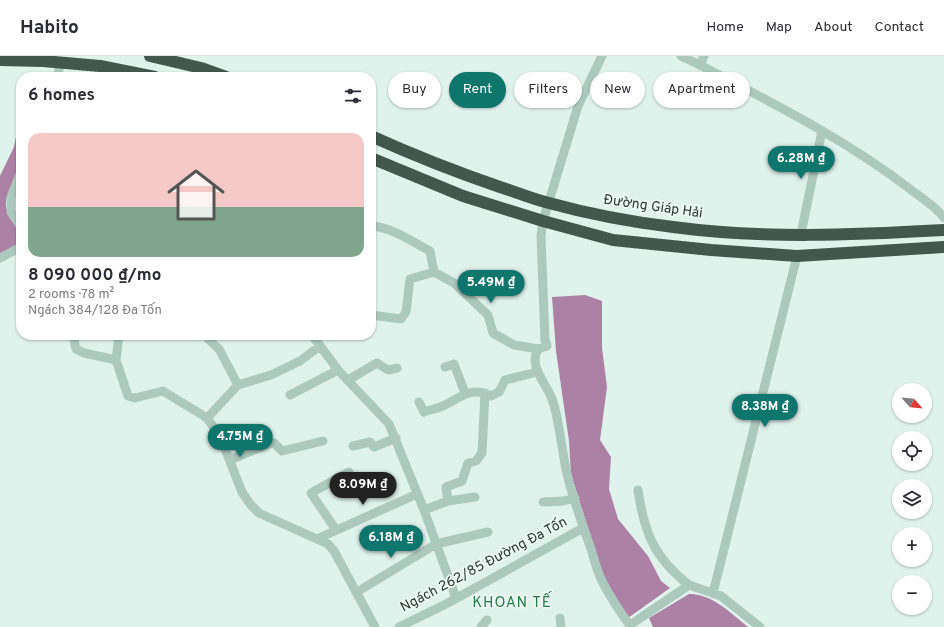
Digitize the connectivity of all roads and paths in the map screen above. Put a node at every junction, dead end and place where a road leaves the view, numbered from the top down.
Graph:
1 (150, 56) edge
2 (602, 56) edge
3 (681, 56) edge
4 (704, 56) edge
5 (62, 59) edge
6 (0, 60) edge
7 (700, 65) junction
8 (58, 72) edge
9 (123, 72) edge
10 (212, 72) edge
11 (822, 131) junction
12 (376, 138) edge
13 (376, 160) edge
14 (16, 184) edge
15 (548, 203) junction
16 (944, 218) edge
17 (16, 220) edge
18 (543, 221) junction
19 (376, 226) edge
20 (944, 230) edge
21 (744, 233) junction
22 (801, 234) junction
23 (853, 235) junction
24 (944, 247) edge
25 (16, 250) edge
26 (744, 252) junction
27 (854, 253) junction
28 (797, 256) junction
29 (0, 258) edge
30 (434, 272) junction
31 (376, 316) edge
32 (73, 340) edge
33 (118, 340) edge
34 (209, 340) edge
35 (316, 340) edge
36 (320, 346) junction
37 (538, 349) junction
38 (116, 360) junction
39 (445, 367) dead end
40 (397, 368) dead end
41 (338, 370) junction
42 (537, 372) junction
43 (348, 380) junction
44 (238, 385) junction
45 (465, 393) junction
46 (485, 393) junction
47 (290, 395) dead end
48 (419, 402) dead end
49 (207, 418) junction
50 (396, 438) junction
51 (323, 441) dead end
52 (353, 446) dead end
53 (230, 460) junction
54 (349, 472) dead end
55 (638, 490) dead end
56 (417, 494) junction
57 (474, 497) dead end
58 (575, 498) junction
59 (448, 501) junction
60 (543, 502) dead end
61 (424, 510) junction
62 (583, 528) junction
63 (336, 530) junction
64 (488, 532) dead end
65 (319, 538) junction
66 (436, 544) junction
67 (689, 585) junction
68 (356, 592) junction
69 (713, 593) junction
70 (456, 598) junction
71 (416, 619) junction
72 (630, 626) edge
73 (375, 627) edge
74 (399, 627) edge
75 (420, 627) edge
76 (760, 627) edge

1 - 10 highway
2 - 15 street
3 - 7 street
4 - 7 street
5 - 6 highway
5 - 8 street
5 - 9 highway
7 - 11 street
11 - 16 street
11 - 22 street
12 - 15 highway, Đường Giáp Hải
13 - 18 highway
14 - 17 street
15 - 18 street
15 - 21 highway, Đường Giáp Hải
18 - 26 highway
18 - 37 street
19 - 30 street
20 - 23 highway, Đường Giáp Hải
21 - 22 highway, Đường Giáp Hải
21 - 26 highway
22 - 23 highway, Đường Giáp Hải
23 - 27 highway
24 - 27 highway
25 - 29 street
26 - 28 highway
27 - 28 highway
28 - 69 street
30 - 31 street
30 - 37 street
32 - 38 street
33 - 38 street
34 - 44 street
35 - 36 street
36 - 41 street
36 - 44 street
37 - 42 street
38 - 49 street
39 - 45 street
40 - 43 street
41 - 43 street
41 - 47 street
42 - 46 street
42 - 58 street
43 - 50 street
44 - 49 street
45 - 46 street
45 - 48 street
46 - 59 street
49 - 53 street
50 - 52 street
50 - 56 street
51 - 53 street
53 - 65 street
54 - 63 street
55 - 67 street
56 - 61 street
56 - 63 street
57 - 59 street
58 - 60 street
58 - 62 street
59 - 61 street
61 - 66 street
62 - 70 street, Ngách 262/85 Đường Đa Tốn
62 - 72 street
63 - 65 street
64 - 66 street
65 - 68 street
66 - 68 street
66 - 70 street
67 - 69 street
67 - 72 street
68 - 73 street
69 - 76 street
70 - 71 street, Ngách 262/85 Đường Đa Tốn
71 - 74 street, Ngách 262/85 Đường Đa Tốn
71 - 75 street

